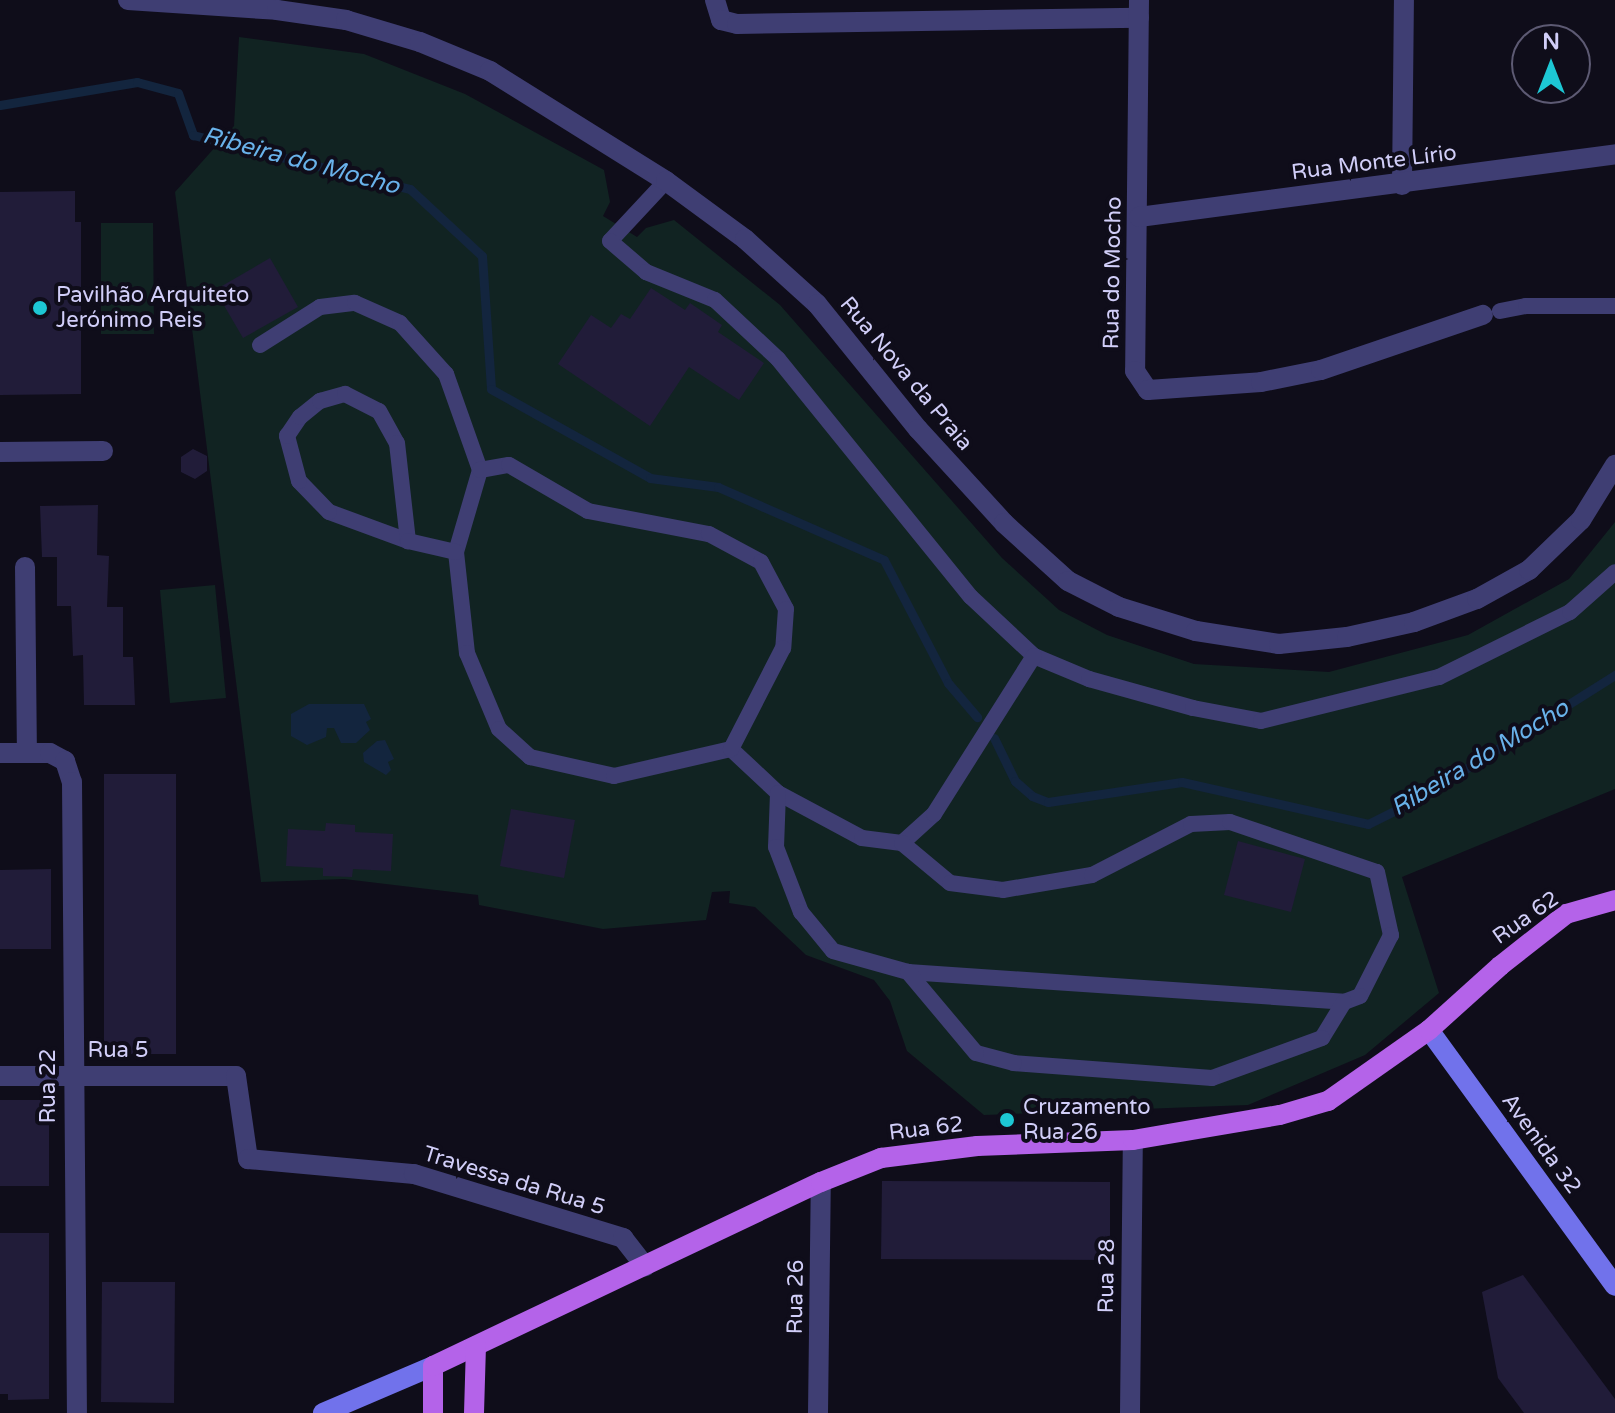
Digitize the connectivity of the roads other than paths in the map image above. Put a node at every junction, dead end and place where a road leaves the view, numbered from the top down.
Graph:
1 (128, 0) edge
2 (1404, 0) edge
3 (1139, 9) edge
4 (718, 10) edge
5 (1615, 154) edge
6 (666, 181) junction
7 (1402, 185) junction
8 (1139, 217) junction
9 (1615, 306) edge
10 (1492, 313) joint
11 (260, 345) dead end
12 (103, 451) dead end
13 (0, 452) edge
14 (1615, 465) edge
15 (480, 470) junction
16 (408, 541) junction
17 (456, 552) junction
18 (25, 567) dead end
19 (1615, 572) edge
20 (1034, 656) junction
21 (731, 749) junction
22 (0, 753) edge
23 (27, 753) junction
24 (778, 793) junction
25 (902, 843) junction
26 (1615, 900) edge
27 (908, 972) junction
28 (1344, 1002) junction
29 (1429, 1030) junction
30 (73, 1075) junction
31 (0, 1076) edge
32 (236, 1076) joint
33 (1133, 1140) junction
34 (821, 1182) junction
35 (645, 1266) junction
36 (1615, 1286) edge
37 (476, 1346) junction
38 (433, 1366) junction
39 (77, 1413) edge
40 (323, 1413) edge
41 (433, 1413) edge
42 (474, 1413) edge
43 (818, 1413) edge
44 (1130, 1413) edge

1 - 6 street, Rua Nova da Praia
2 - 7 street
3 - 4 street
3 - 8 street, Rua do Mocho
5 - 7 street, Rua Monte Lírio
6 - 14 street, Rua Nova da Praia
6 - 20 lane
7 - 8 street, Rua Monte Lírio
8 - 10 street, Rua do Mocho
9 - 10 lane
11 - 15 lane
12 - 13 street
15 - 17 lane
15 - 21 lane
16 - 16 lane
16 - 17 lane
17 - 21 lane
18 - 23 street
19 - 20 lane
20 - 25 lane
21 - 24 lane
22 - 23 street
23 - 30 street, Rua 22
24 - 25 lane
24 - 27 lane
25 - 28 lane
26 - 29 main road, Rua 62
27 - 28 lane
27 - 28 lane
29 - 33 main road, Rua 62
29 - 36 main road, Avenida 32
30 - 31 street, Rua 5
30 - 32 street, Rua 5
30 - 39 street, Rua 22
32 - 35 street, Travessa da Rua 5
33 - 34 main road, Rua 62
33 - 44 street, Rua 28
34 - 35 main road, Rua 62
34 - 43 street, Rua 26
35 - 37 main road, Rua 62
37 - 38 main road, Rua 62
37 - 42 main road
38 - 40 main road, Rua 62
38 - 41 main road

